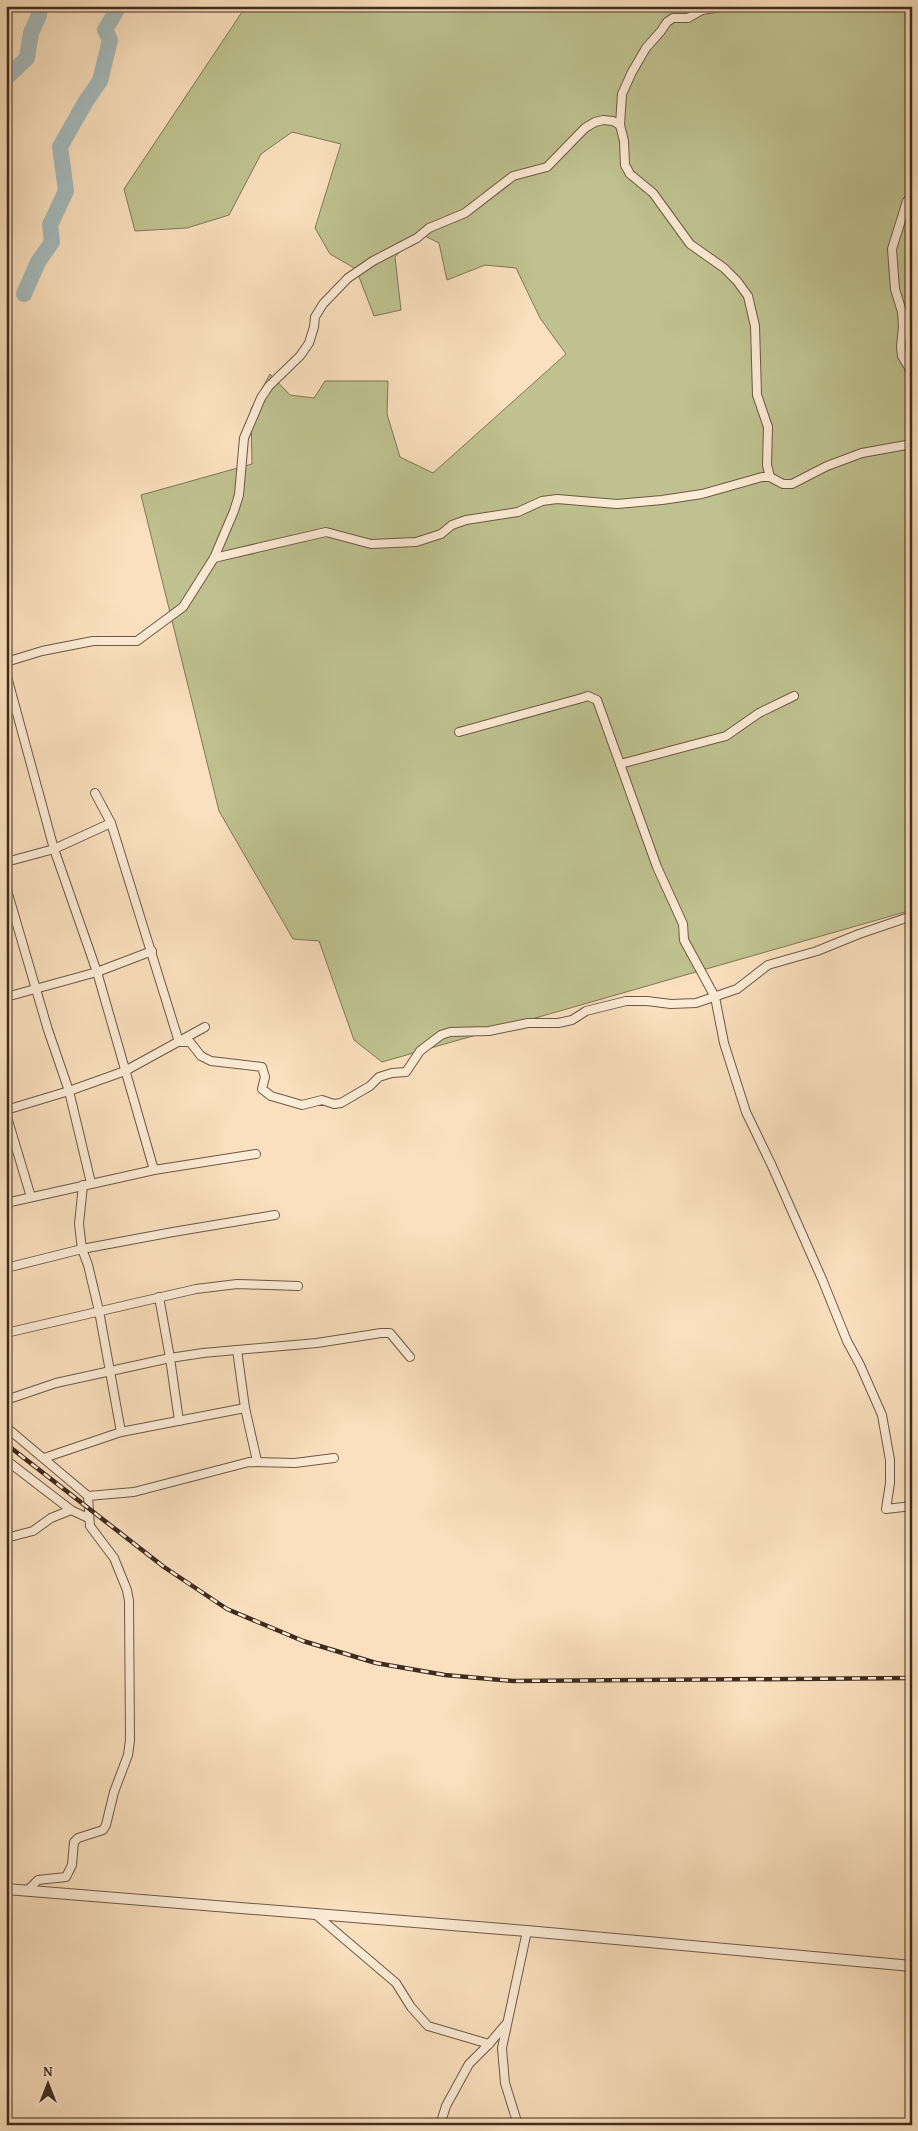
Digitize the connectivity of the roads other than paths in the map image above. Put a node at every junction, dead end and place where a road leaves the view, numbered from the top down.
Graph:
1 (747, 6) edge
2 (620, 125) junction
3 (907, 201) dead end
4 (912, 373) edge
5 (912, 444) edge
6 (770, 478) junction
7 (214, 558) junction
8 (6, 662) edge
9 (6, 673) edge
10 (794, 696) dead end
11 (459, 732) dead end
12 (620, 764) junction
13 (95, 793) dead end
14 (111, 823) junction
15 (54, 849) junction
16 (6, 862) edge
17 (6, 888) edge
18 (912, 916) edge
19 (152, 951) junction
20 (97, 972) junction
21 (37, 988) junction
22 (6, 997) edge
23 (715, 997) junction
24 (206, 1027) dead end
25 (179, 1042) junction
26 (125, 1071) junction
27 (69, 1091) junction
28 (6, 1112) edge
29 (256, 1154) dead end
30 (154, 1170) junction
31 (87, 1184) junction
32 (31, 1197) junction
33 (6, 1203) edge
34 (275, 1215) dead end
35 (82, 1249) junction
36 (6, 1268) edge
37 (298, 1286) dead end
38 (158, 1298) junction
39 (99, 1311) junction
40 (6, 1333) edge
41 (237, 1350) junction
42 (410, 1357) dead end
43 (170, 1358) junction
44 (111, 1370) junction
45 (6, 1400) edge
46 (246, 1408) junction
47 (179, 1421) junction
48 (6, 1427) edge
49 (121, 1432) junction
50 (44, 1458) junction
51 (334, 1458) dead end
52 (6, 1460) edge
53 (257, 1461) junction
54 (88, 1496) junction
55 (912, 1506) edge
56 (71, 1510) junction
57 (88, 1518) junction
58 (6, 1538) edge
59 (6, 1889) edge
60 (28, 1890) junction
61 (315, 1914) junction
62 (527, 1931) junction
63 (912, 1966) edge
64 (507, 2022) junction
65 (489, 2044) junction
66 (440, 2125) edge
67 (518, 2125) edge

1 - 2 street
2 - 6 street
2 - 7 street
3 - 4 street
5 - 6 street
6 - 7 street
7 - 8 street
9 - 15 street
10 - 12 street
11 - 12 street
12 - 23 street
13 - 14 street
14 - 15 street
14 - 19 street
15 - 16 street
15 - 20 street
17 - 21 street
18 - 23 street
19 - 20 street
19 - 25 street
20 - 21 street
20 - 26 street
21 - 22 street
21 - 27 street
23 - 25 street
23 - 55 street
24 - 25 street
25 - 26 street
26 - 27 street
26 - 30 street
27 - 28 street
27 - 31 street
28 - 32 street
29 - 30 street
30 - 31 street
31 - 32 street
31 - 35 street
32 - 33 street
34 - 35 street
35 - 36 street
35 - 39 street
37 - 38 street
38 - 39 street
38 - 43 street
39 - 40 street
39 - 44 street
41 - 42 street
41 - 43 street
41 - 46 street
43 - 44 street
43 - 47 street
44 - 45 street
44 - 49 street
46 - 47 street
46 - 53 street
47 - 49 street
48 - 50 street
49 - 50 street
50 - 54 street
51 - 53 street
52 - 56 street
53 - 54 street
54 - 57 street
56 - 57 street
56 - 58 street
57 - 60 street
59 - 60 street
60 - 61 street
61 - 62 street
61 - 65 street
62 - 63 street
62 - 64 street
64 - 65 street
64 - 67 street
65 - 66 street

